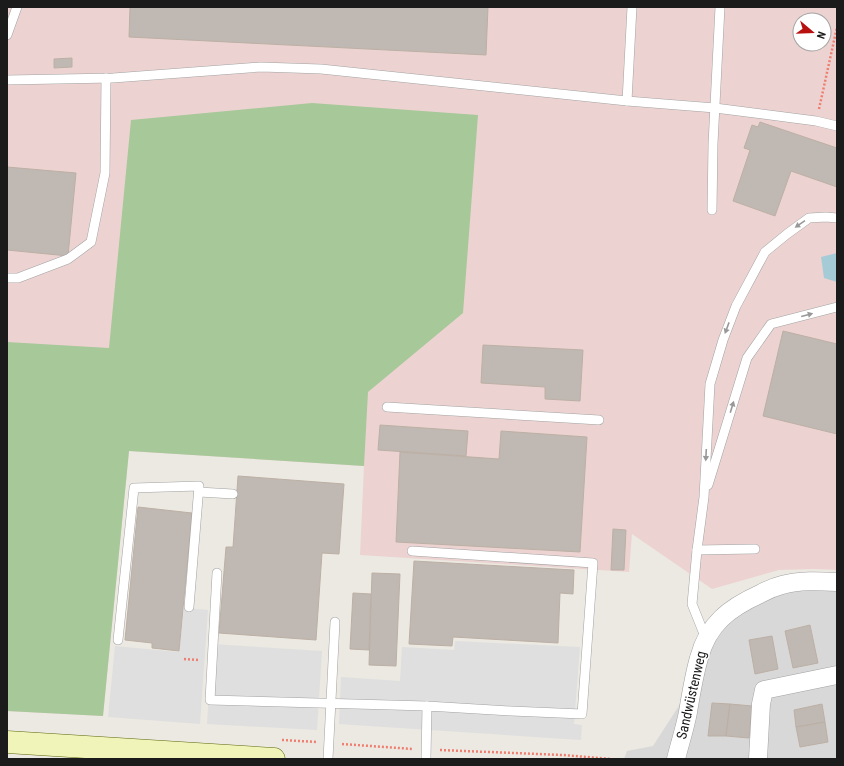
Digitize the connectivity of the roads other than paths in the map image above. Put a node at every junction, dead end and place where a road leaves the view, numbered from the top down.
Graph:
1 (17, 7) edge
2 (632, 7) edge
3 (720, 7) edge
4 (7, 35) edge
5 (106, 78) junction
6 (7, 80) edge
7 (628, 101) junction
8 (715, 108) junction
9 (837, 126) edge
10 (712, 210) dead end
11 (837, 218) edge
12 (7, 278) edge
13 (837, 307) edge
14 (387, 407) dead end
15 (599, 420) dead end
16 (199, 492) junction
17 (233, 494) dead end
18 (704, 497) junction
19 (756, 549) dead end
20 (697, 550) junction
21 (412, 551) dead end
22 (217, 573) dead end
23 (837, 582) edge
24 (189, 607) dead end
25 (335, 622) dead end
26 (706, 639) junction
27 (118, 640) dead end
28 (837, 675) edge
29 (331, 704) junction
30 (427, 706) junction
31 (7, 742) edge
32 (278, 749) edge
33 (328, 759) edge
34 (426, 759) edge
35 (676, 759) edge
36 (758, 759) edge

1 - 4 lane
2 - 7 lane
3 - 8 lane
5 - 6 lane
5 - 7 lane
5 - 12 lane
7 - 8 lane
8 - 9 lane
8 - 10 lane
11 -> 18 lane
18 -> 13 lane
14 - 15 lane
16 - 17 lane
16 - 24 lane
16 - 27 lane
18 - 20 lane
19 - 20 lane
20 - 26 lane
21 - 30 lane
22 - 29 lane
23 - 26 street, Sandwüstenweg
25 - 29 lane
26 - 35 street, Sandwüstenweg
28 - 36 street
29 - 30 lane
29 - 33 lane
30 - 34 lane
31 - 32 main road

